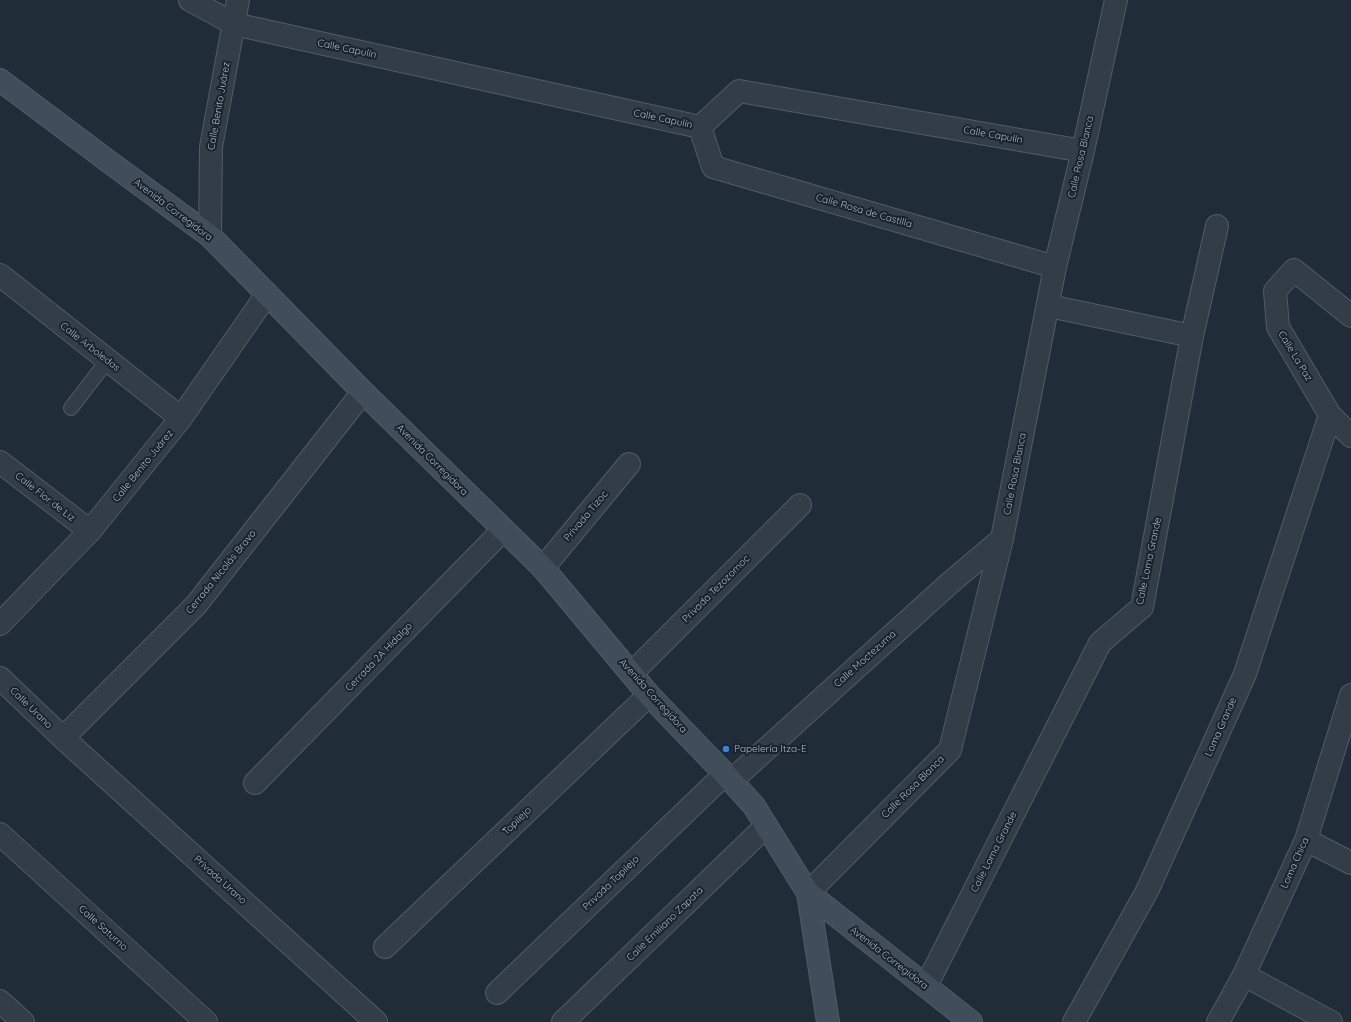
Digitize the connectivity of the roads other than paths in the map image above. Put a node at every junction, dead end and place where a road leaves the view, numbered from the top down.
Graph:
1 (190, 0) edge
2 (238, 0) edge
3 (1116, 0) edge
4 (234, 24) junction
5 (0, 80) edge
6 (700, 127) junction
7 (1083, 151) junction
8 (1217, 226) dead end
9 (210, 236) junction
10 (1055, 267) junction
11 (0, 275) edge
12 (267, 294) junction
13 (1048, 306) junction
14 (1351, 316) edge
15 (1192, 336) junction
16 (108, 361) junction
17 (363, 392) junction
18 (71, 408) dead end
19 (1330, 415) junction
20 (181, 418) junction
21 (1351, 436) edge
22 (0, 462) edge
23 (629, 464) dead end
24 (800, 505) dead end
25 (503, 530) junction
26 (90, 531) junction
27 (1002, 539) junction
28 (543, 568) junction
29 (0, 624) edge
30 (632, 673) junction
31 (0, 678) edge
32 (649, 694) junction
33 (1351, 695) edge
34 (63, 738) junction
35 (728, 777) junction
36 (256, 783) dead end
37 (766, 826) junction
38 (0, 834) edge
39 (1306, 840) junction
40 (1351, 863) edge
41 (808, 894) junction
42 (385, 947) dead end
43 (1244, 975) junction
44 (926, 986) junction
45 (497, 993) dead end
46 (0, 1001) edge
47 (23, 1022) edge
48 (206, 1022) edge
49 (376, 1022) edge
50 (563, 1022) edge
51 (828, 1022) edge
52 (971, 1022) edge
53 (1074, 1022) edge
54 (1218, 1022) edge
55 (1331, 1022) edge

1 - 4 street, Calle Capulín
2 - 4 street, Calle Benito Juárez
3 - 7 street, Calle Rosa Blanca
4 - 6 street, Calle Capulín
4 - 9 street, Calle Benito Juárez
5 - 9 main road, Avenida Corregidora
6 - 7 street, Calle Capulín
6 - 10 street, Calle Rosa de Castilla
7 - 10 street, Calle Rosa Blanca
8 - 15 street, Calle Loma Grande
9 - 12 main road, Avenida Corregidora
10 - 13 street, Calle Rosa Blanca
11 - 16 street, Calle Arboledas
12 - 17 main road, Avenida Corregidora
12 - 20 street, Calle Benito Juárez
13 - 15 street
13 - 27 street, Calle Rosa Blanca
14 - 19 street, Calle La Paz
15 - 44 street, Calle Loma Grande
16 - 18 lane
16 - 20 street, Calle Arboledas
17 - 25 main road, Avenida Corregidora
17 - 34 street, Cerrada Nicolás Bravo
19 - 21 street, Calle La Paz
19 - 53 street, Loma Grande
20 - 26 street, Calle Benito Juárez
22 - 26 street, Calle Flor de Liz
23 - 28 street, Privada Tizoc
24 - 30 street, Privada Tezozomoc
25 - 28 main road, Avenida Corregidora
25 - 36 street, Cerrada 2A Hidalgo
26 - 29 street, Calle Benito Juárez
27 - 35 street, Calle Moctezuma
27 - 41 street, Calle Rosa Blanca
28 - 30 main road, Avenida Corregidora
30 - 32 main road, Avenida Corregidora
31 - 34 street, Calle Urano
32 - 35 main road, Avenida Corregidora
32 - 42 street, Topilejo
33 - 39 street, Loma Chica
34 - 49 street, Privada Urano
35 - 37 main road, Avenida Corregidora
35 - 45 street, Privada Topilejo
37 - 41 main road, Avenida Corregidora
37 - 50 street, Calle Emiliano Zapata
38 - 48 street, Calle Saturno
39 - 40 street
39 - 43 street, Loma Chica
41 - 44 main road, Avenida Corregidora
41 - 51 main road, Avenida Corregidora
43 - 54 street, Loma Chica
43 - 55 street
44 - 52 main road, Avenida Corregidora
46 - 47 street

